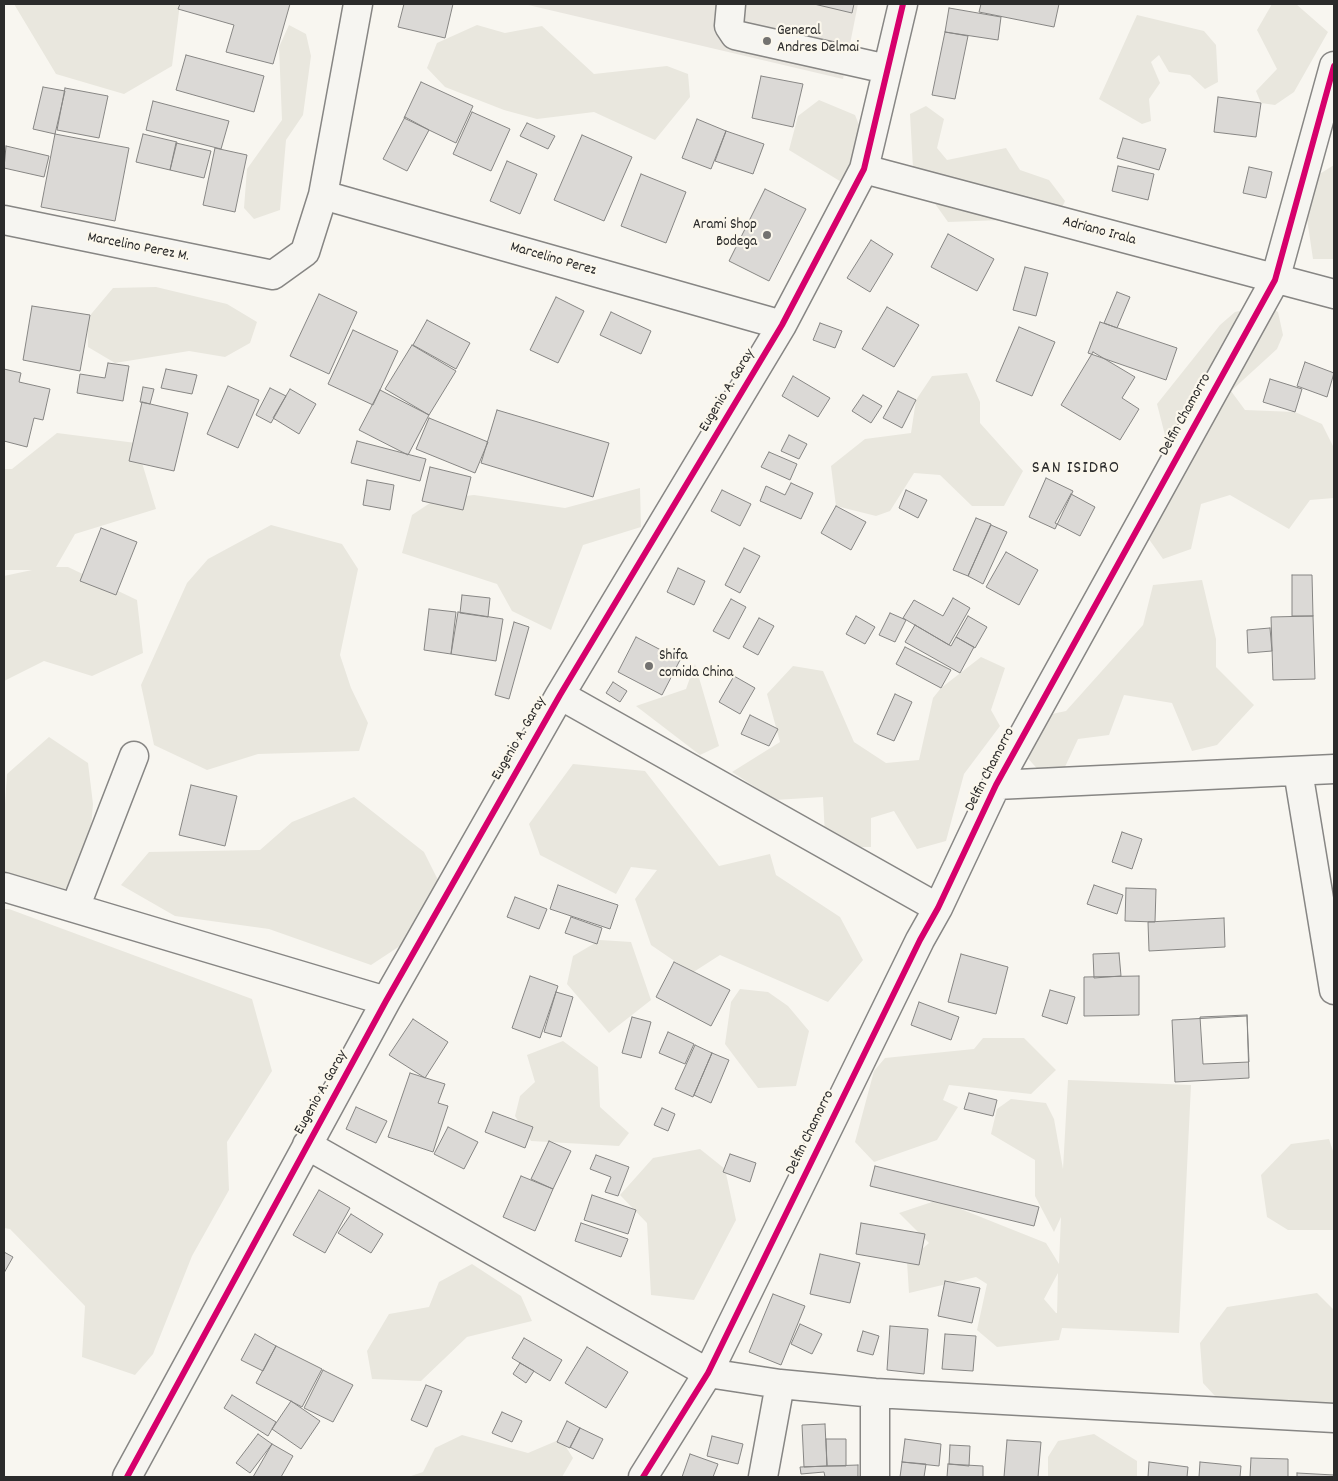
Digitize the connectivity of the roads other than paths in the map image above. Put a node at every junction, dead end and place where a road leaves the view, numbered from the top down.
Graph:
1 (358, 4) edge
2 (731, 4) edge
3 (903, 4) edge
4 (1334, 66) edge
5 (887, 69) junction
6 (864, 168) junction
7 (323, 195) junction
8 (4, 220) edge
9 (1275, 280) junction
10 (1334, 294) edge
11 (782, 325) junction
12 (560, 694) junction
13 (134, 756) dead end
14 (1334, 769) edge
15 (1298, 772) junction
16 (996, 785) junction
17 (4, 887) edge
18 (76, 908) junction
19 (938, 908) junction
20 (1334, 990) edge
21 (386, 1001) junction
22 (307, 1145) junction
23 (708, 1373) junction
24 (780, 1384) junction
25 (875, 1393) junction
26 (1334, 1418) edge
27 (127, 1477) edge
28 (643, 1477) edge
29 (763, 1477) edge
30 (874, 1477) edge

1 - 7 street
2 - 5 street
3 - 5 street, Eugenio A. Garay
4 - 9 street, Delfin Chamorro
5 - 6 street, Eugenio A. Garay
6 - 9 street, Adriano Irala
6 - 11 street, Eugenio A. Garay
7 - 8 street, Marcelino Perez M.
7 - 11 street, Marcelino Perez
9 - 10 street, Adriano Irala
9 - 16 street, Delfin Chamorro
11 - 12 street, Eugenio A. Garay
12 - 19 street
12 - 21 street, Eugenio A. Garay
13 - 18 street
14 - 15 street
15 - 16 street
15 - 20 street
16 - 19 street, Delfin Chamorro
17 - 18 street
18 - 21 street
19 - 23 street, Delfin Chamorro
21 - 22 street, Eugenio A. Garay
22 - 23 street
22 - 27 street, Eugenio A. Garay
23 - 24 street
23 - 28 street, Delfin Chamorro
24 - 25 street
24 - 29 street
25 - 26 street
25 - 30 street

